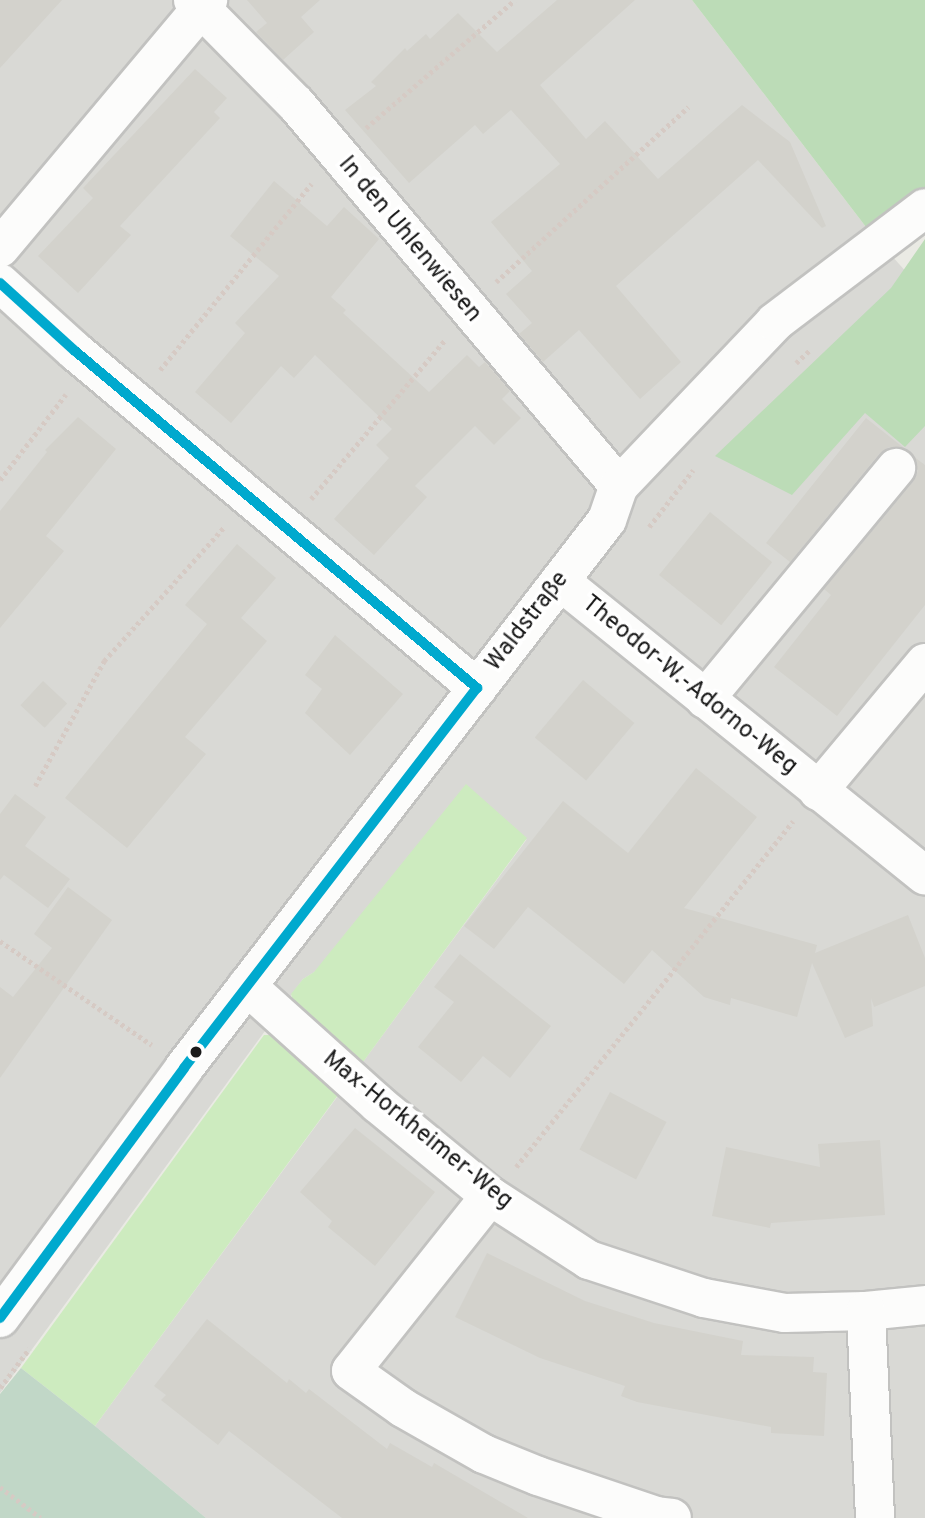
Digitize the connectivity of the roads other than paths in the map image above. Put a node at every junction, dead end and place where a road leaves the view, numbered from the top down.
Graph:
1 (200, 2) edge
2 (925, 208) edge
3 (0, 248) edge
4 (0, 283) edge
5 (896, 468) dead end
6 (619, 486) junction
7 (560, 581) junction
8 (925, 663) edge
9 (477, 688) junction
10 (705, 699) junction
11 (818, 791) junction
12 (925, 875) edge
13 (247, 986) junction
14 (490, 1196) junction
15 (925, 1305) edge
16 (866, 1311) junction
17 (0, 1318) edge
18 (672, 1518) edge
19 (875, 1518) edge

1 - 3 street
1 - 6 street, In den Uhlenwiesen
2 - 6 street, Waldstraße
4 - 9 street
5 - 10 street
6 - 7 street, Waldstraße
7 - 9 street, Waldstraße
7 - 10 street, Theodor-W.-Adorno-Weg
8 - 11 street, Theodor-W.-Adorno-Weg
9 - 13 street, Waldstraße
10 - 11 street, Theodor-W.-Adorno-Weg
11 - 12 street, Theodor-W.-Adorno-Weg
13 - 14 street, Max-Horkheimer-Weg
13 - 17 street, Waldstraße
14 - 16 street, Max-Horkheimer-Weg
14 - 18 street
15 - 16 street, Max-Horkheimer-Weg
16 - 19 street

